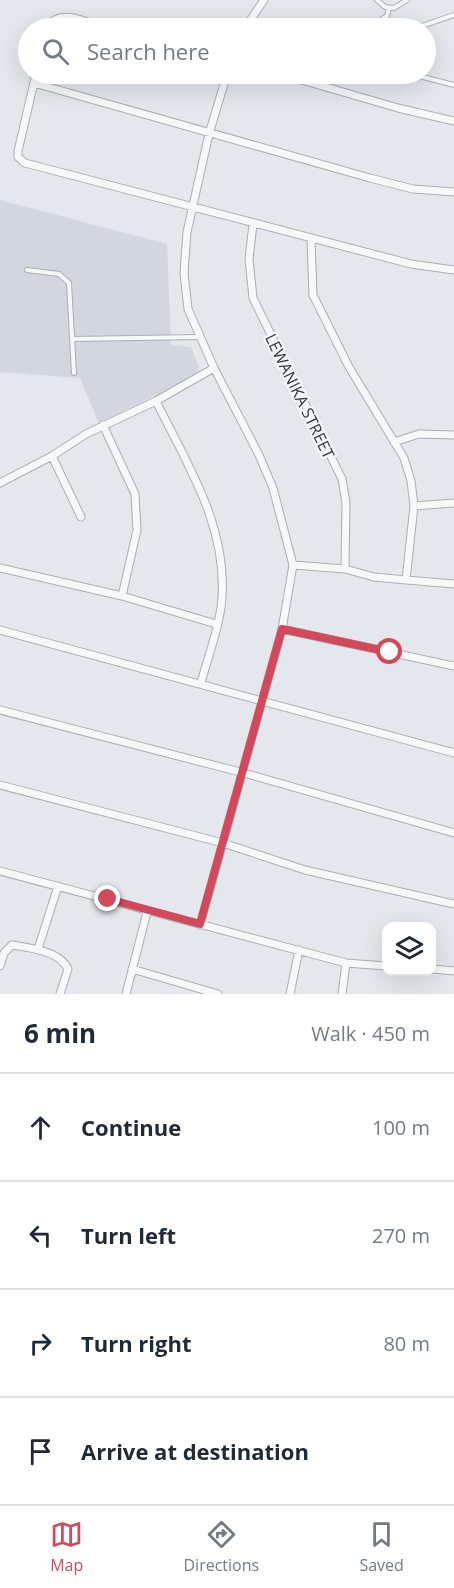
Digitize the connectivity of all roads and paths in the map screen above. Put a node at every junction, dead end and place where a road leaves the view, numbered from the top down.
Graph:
1 (264, 0) edge
2 (377, 0) edge
3 (407, 0) edge
4 (389, 8) junction
5 (454, 15) edge
6 (252, 18) edge
7 (384, 18) edge
8 (436, 21) edge
9 (436, 80) edge
10 (34, 84) edge
11 (37, 84) edge
12 (224, 84) edge
13 (319, 84) edge
14 (454, 85) edge
15 (454, 121) edge
16 (209, 134) junction
17 (454, 192) edge
18 (192, 206) junction
19 (253, 224) junction
20 (311, 239) junction
21 (27, 270) dead end
22 (454, 270) edge
23 (199, 337) junction
24 (72, 339) junction
25 (214, 368) junction
26 (74, 373) dead end
27 (156, 401) junction
28 (103, 425) junction
29 (454, 435) edge
30 (394, 442) junction
31 (52, 456) junction
32 (0, 483) edge
33 (454, 503) edge
34 (414, 506) junction
35 (81, 517) dead end
36 (293, 565) junction
37 (0, 568) edge
38 (345, 569) junction
39 (406, 580) junction
40 (454, 584) edge
41 (122, 596) junction
42 (216, 624) junction
43 (282, 629) junction
44 (0, 630) edge
45 (454, 666) edge
46 (201, 683) junction
47 (262, 700) junction
48 (0, 710) edge
49 (454, 753) edge
50 (243, 772) junction
51 (0, 785) edge
52 (454, 833) edge
53 (223, 843) junction
54 (0, 871) edge
55 (58, 886) junction
56 (454, 903) edge
57 (147, 912) junction
58 (200, 924) junction
59 (38, 949) junction
60 (299, 950) junction
61 (346, 963) junction
62 (0, 966) edge
63 (382, 966) edge
64 (132, 969) junction
65 (436, 969) edge
66 (454, 971) edge
67 (60, 994) edge
68 (126, 994) edge
69 (218, 994) edge
70 (290, 994) edge
71 (342, 994) edge

1 - 6 street
2 - 4 lane
3 - 4 lane
4 - 7 lane
5 - 8 lane
9 - 14 lane
10 - 18 street
11 - 16 street
12 - 16 street
13 - 15 street
16 - 17 street
16 - 18 street
18 - 19 street
18 - 23 street
19 - 20 street
19 - 38 street, LEWANIKA STREET
20 - 22 street
20 - 30 street
21 - 24 lane
23 - 24 lane
23 - 25 street
24 - 26 lane
25 - 27 street
25 - 36 street
27 - 28 street
27 - 42 street
28 - 31 street
28 - 41 street
29 - 30 street
30 - 34 street
31 - 32 street
31 - 35 street
33 - 34 street
34 - 39 street
36 - 38 street
36 - 43 street
37 - 41 street
38 - 39 street
39 - 40 street
41 - 42 street
42 - 46 street
43 - 45 street
43 - 47 street
44 - 46 street
46 - 47 street
47 - 49 street
47 - 50 street
48 - 50 street
50 - 52 street
50 - 53 street
51 - 53 street
53 - 56 street
53 - 58 street
54 - 55 street
55 - 57 street
55 - 59 street
57 - 58 street
57 - 64 street
58 - 60 street
59 - 62 street
59 - 67 street
60 - 61 street
60 - 70 street
61 - 63 street
61 - 71 street
64 - 68 street
64 - 69 street
65 - 66 street

